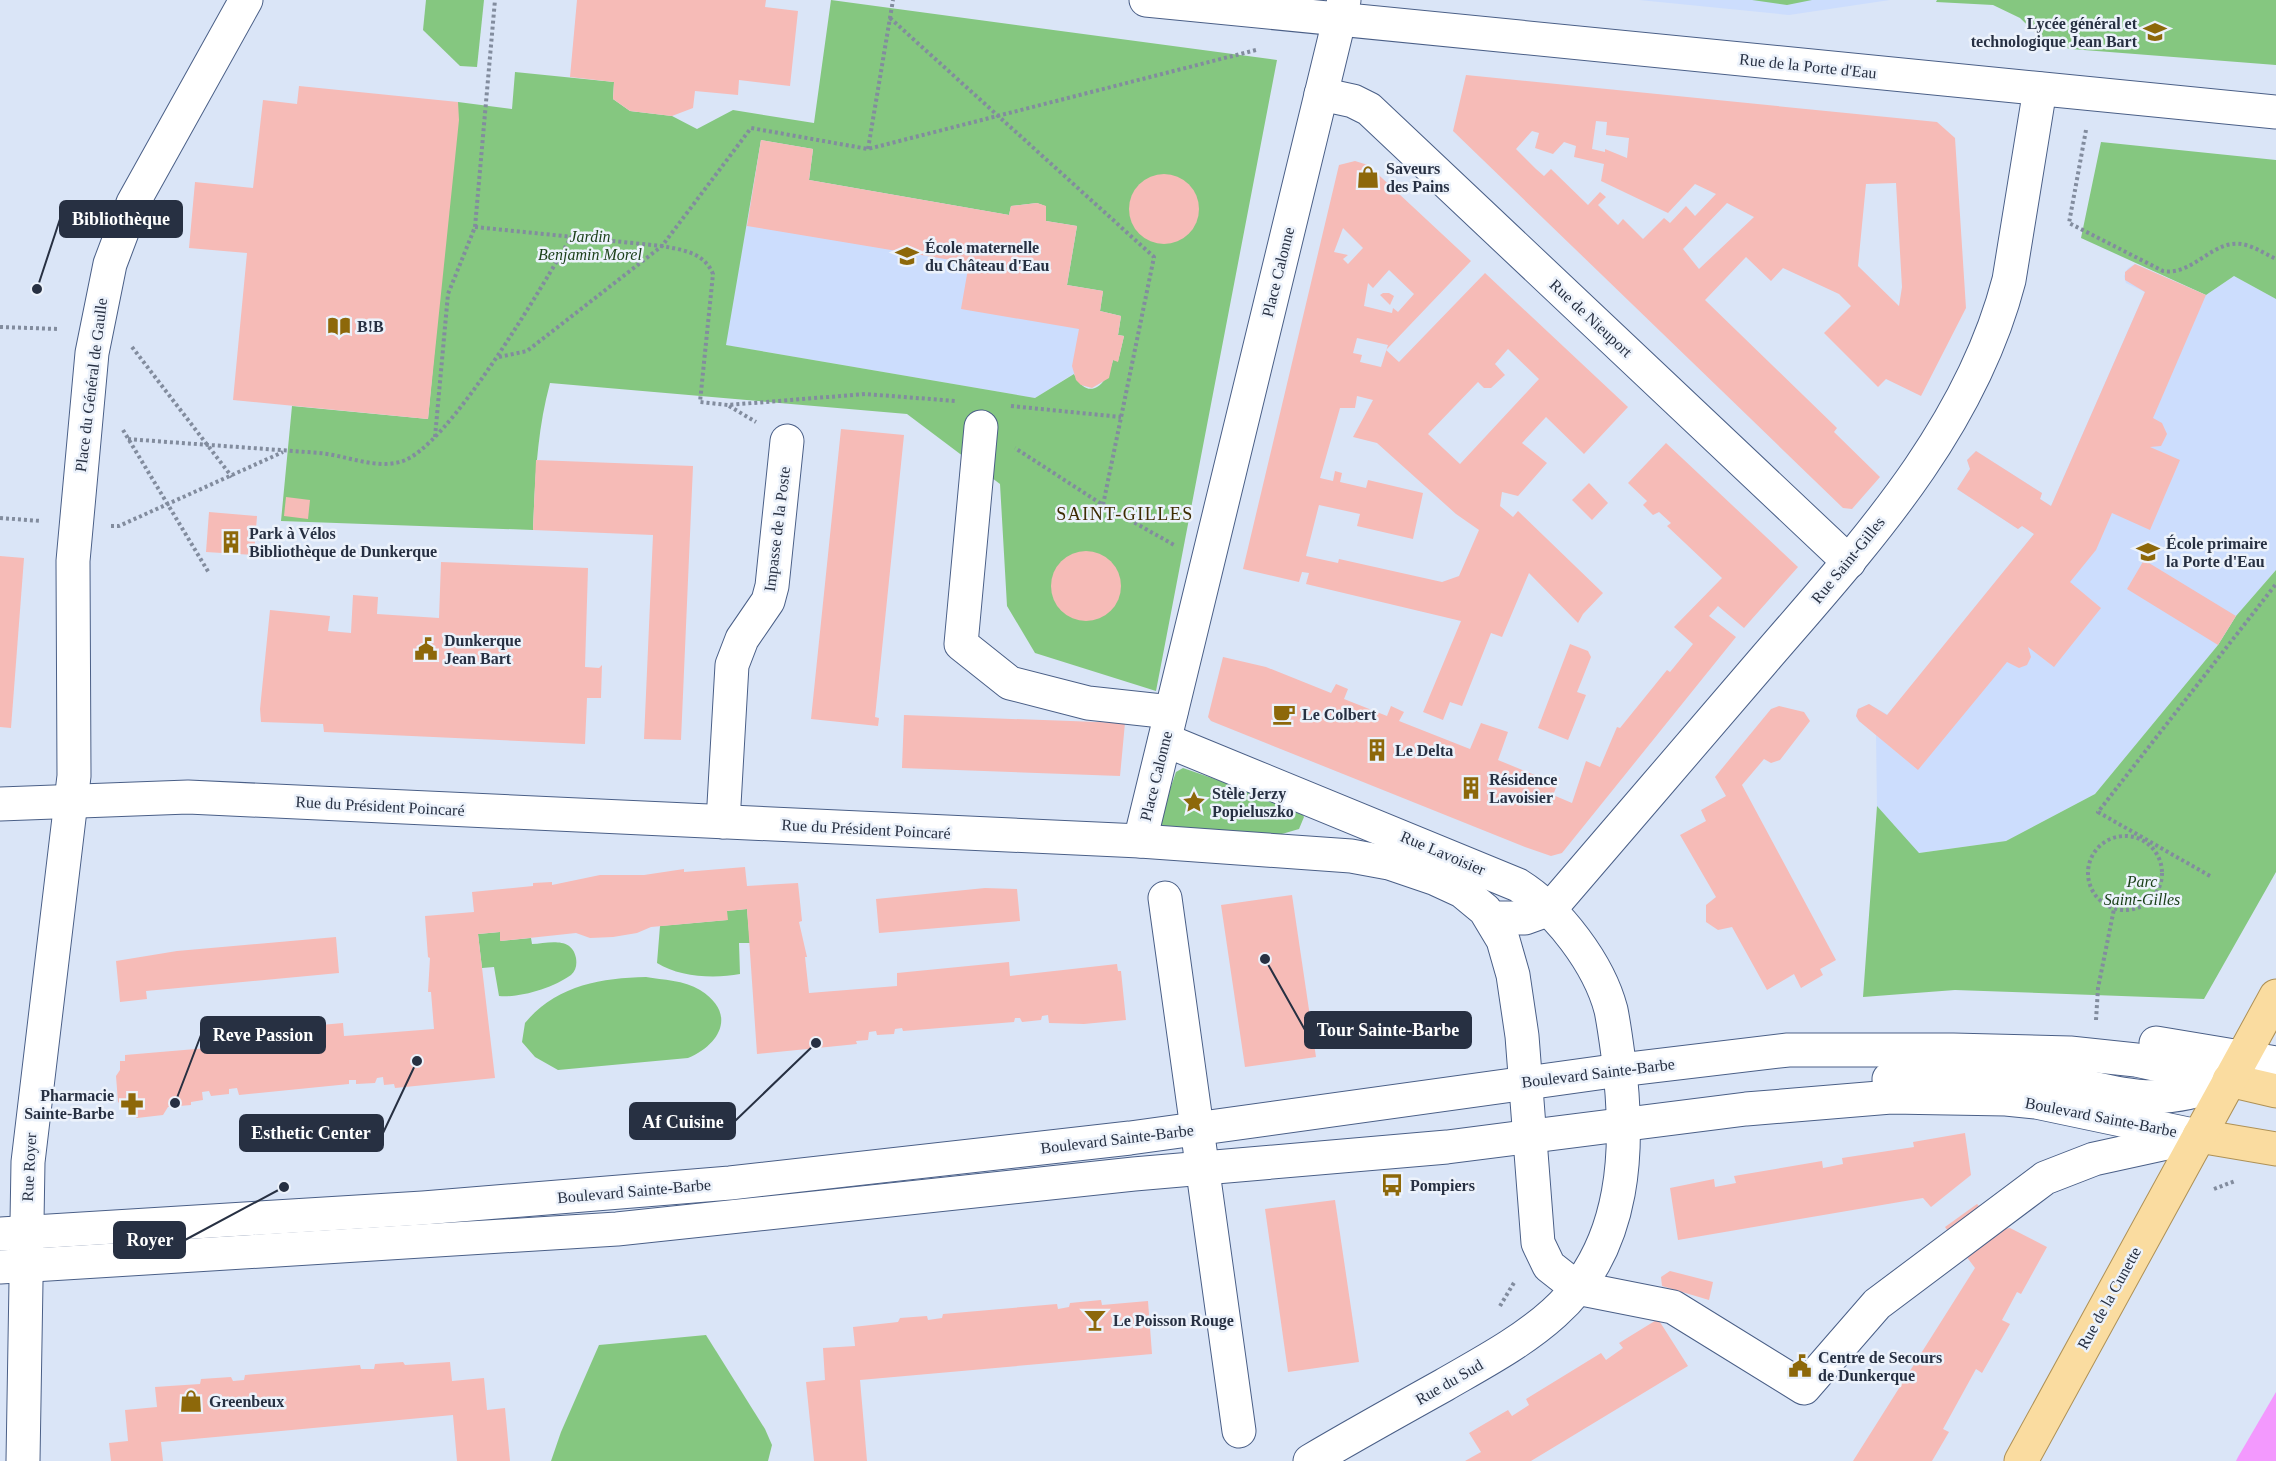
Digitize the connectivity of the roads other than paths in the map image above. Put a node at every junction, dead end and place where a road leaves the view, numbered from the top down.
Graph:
1 (246, 0) edge
2 (1146, 0) edge
3 (1341, 10) edge
4 (2040, 89) junction
5 (1321, 93) junction
6 (2276, 112) edge
7 (981, 427) road end
8 (787, 441) dead end
9 (1849, 562) junction
10 (1168, 726) junction
11 (0, 804) edge
12 (71, 804) junction
13 (723, 822) junction
14 (1140, 841) junction
15 (1165, 897) dead end
16 (1550, 909) junction
17 (1491, 918) junction
18 (2276, 996) edge
19 (1718, 1057) junction
20 (2276, 1063) edge
21 (2236, 1069) junction
22 (1620, 1070) junction
23 (1527, 1082) junction
24 (2276, 1091) edge
25 (1746, 1109) junction
26 (1625, 1124) junction
27 (1197, 1129) junction
28 (1532, 1136) junction
29 (2199, 1136) junction
30 (2276, 1149) edge
31 (1202, 1168) junction
32 (13, 1233) edge
33 (14, 1266) edge
34 (1577, 1288) junction
35 (12, 1425) edge
36 (1239, 1431) dead end
37 (23, 1461) edge
38 (1310, 1461) edge
39 (2021, 1461) edge

1 - 12 street, Place du Général de Gaulle
2 - 3 street
3 - 4 street, Rue de la Porte d'Eau
3 - 5 street, Place Calonne
4 - 6 street, Rue de la Porte d'Eau
4 - 9 street, Rue Saint-Gilles
5 - 9 street, Rue de Nieuport
5 - 10 street, Place Calonne
7 - 10 street, Place Calonne
8 - 13 street, Impasse de la Poste
9 - 16 street, Rue Saint-Gilles
10 - 14 street, Place Calonne
10 - 16 street, Rue Lavoisier
11 - 12 street, Rue du Président Poincaré
12 - 13 street, Rue du Président Poincaré
12 - 32 street, Rue Royer
13 - 14 street, Rue du Président Poincaré
14 - 17 street, Rue du Président Poincaré
15 - 27 street
16 - 17 street
16 - 22 street, Rue Lavoisier
17 - 23 street, Rue du Président Poincaré
18 - 21 main road, Rue de la Cunette
19 - 21 street, Boulevard Sainte-Barbe
19 - 21 street
19 - 22 street, Boulevard Sainte-Barbe
20 - 21 street
21 - 24 main road, Boulevard Sainte-Barbe
21 - 25 street, Boulevard Sainte-Barbe
21 - 29 main road, Rue de la Cunette
22 - 23 street, Boulevard Sainte-Barbe
22 - 26 street, Rue du Sud
23 - 27 street, Boulevard Sainte-Barbe
23 - 28 street, Rue du Président Poincaré
25 - 26 street, Boulevard Sainte-Barbe
25 - 29 street, Boulevard Sainte-Barbe
26 - 28 street, Boulevard Sainte-Barbe
26 - 34 street, Rue du Sud
27 - 31 street
27 - 32 street, Boulevard Sainte-Barbe
28 - 31 street, Boulevard Sainte-Barbe
28 - 34 street
29 - 30 main road, Boulevard Sainte-Barbe
29 - 34 street
29 - 39 main road, Rue de la Cunette
31 - 33 street, Boulevard Sainte-Barbe
31 - 36 street
32 - 33 street, Rue Royer
33 - 35 street, Rue Royer
34 - 38 street, Rue du Sud
35 - 37 street, Rue Royer

